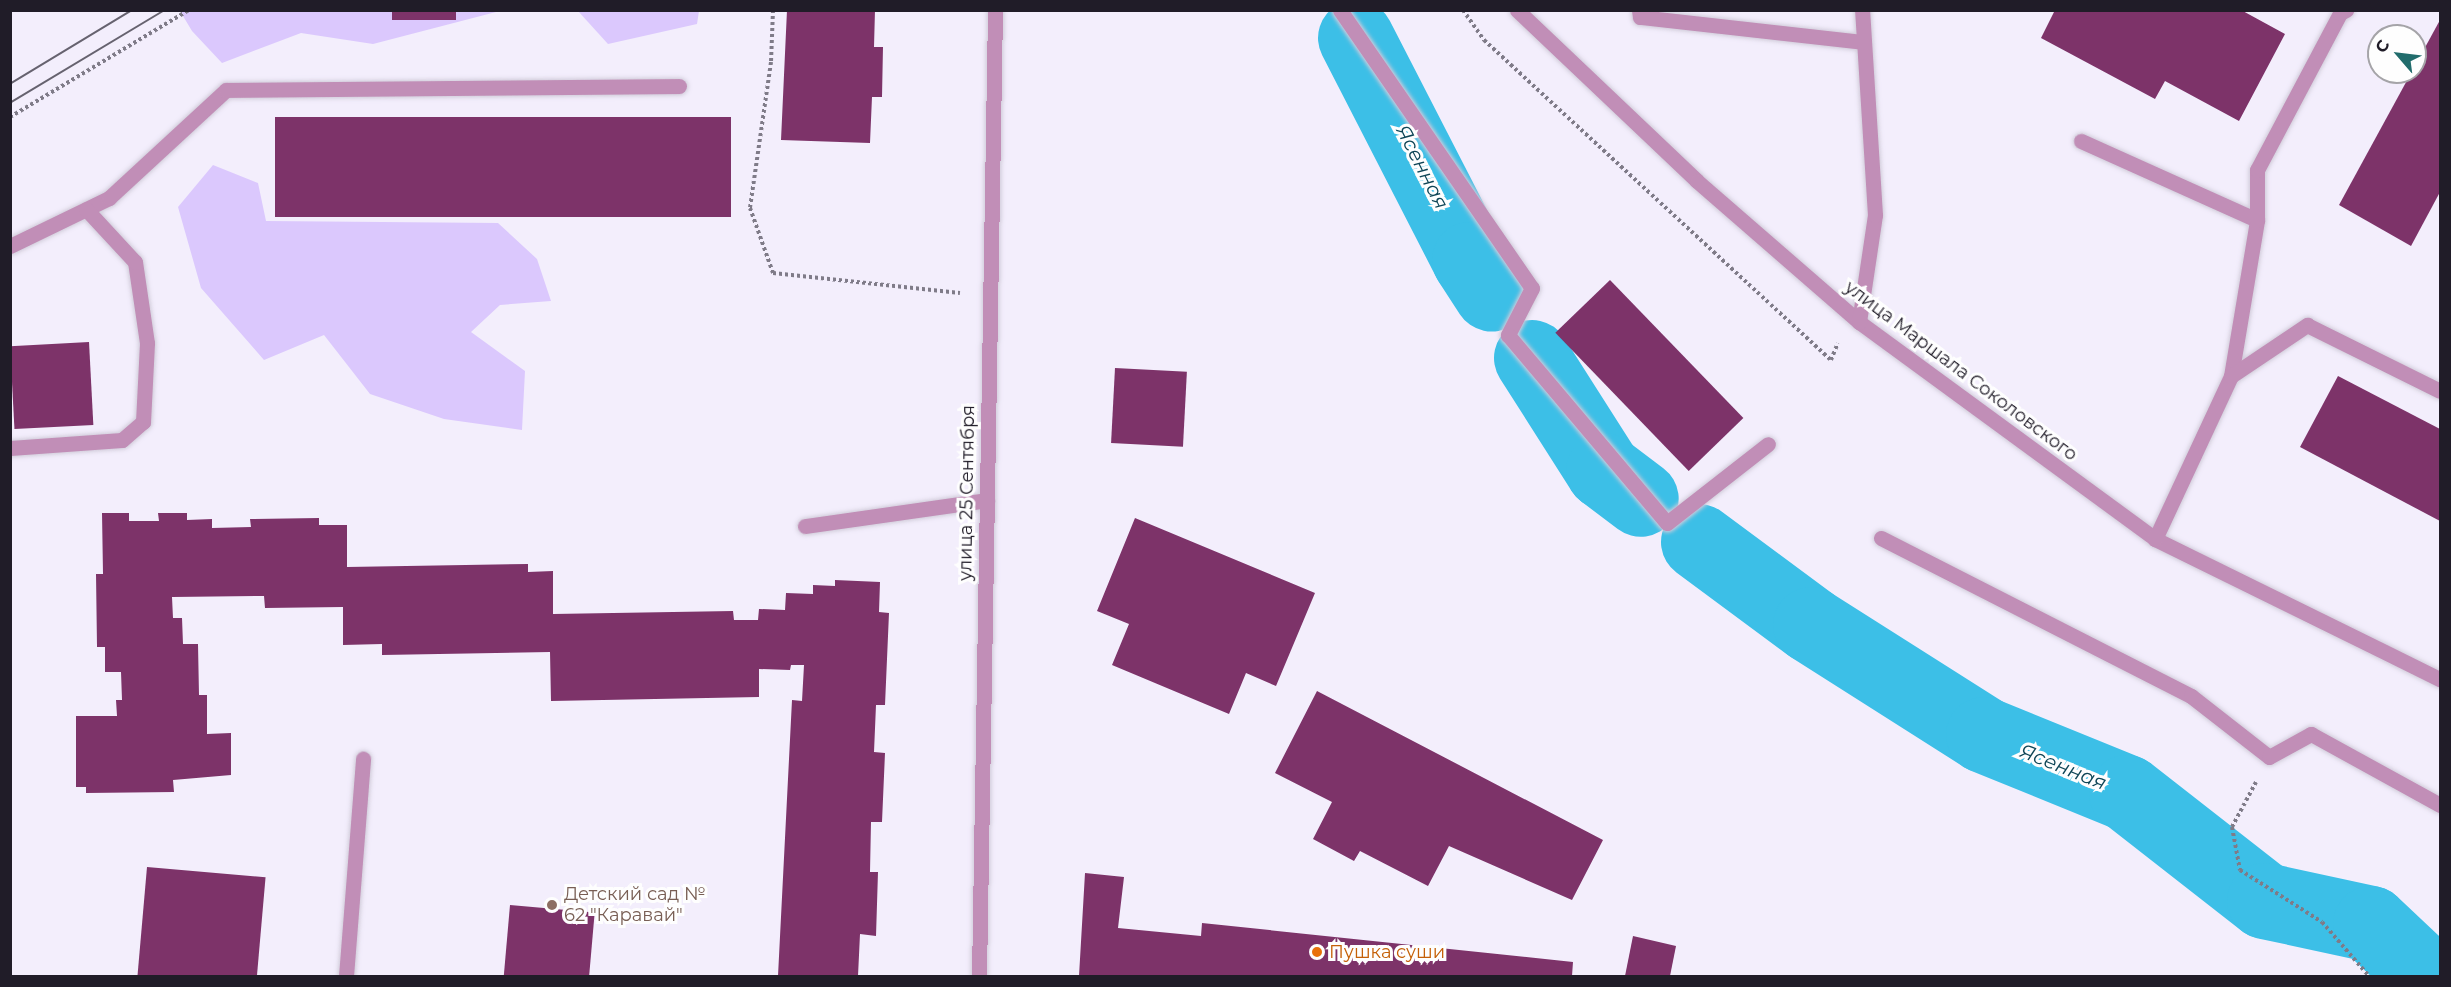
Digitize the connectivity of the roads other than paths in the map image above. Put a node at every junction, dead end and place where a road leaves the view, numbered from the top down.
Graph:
1 (995, 10) edge
2 (1340, 10) edge
3 (1517, 10) edge
4 (1639, 10) edge
5 (1862, 10) edge
6 (2346, 10) edge
7 (1864, 42) junction
8 (679, 86) dead end
9 (2081, 141) dead end
10 (86, 209) junction
11 (2257, 220) junction
12 (10, 246) edge
13 (1855, 318) junction
14 (2231, 376) junction
15 (2440, 392) edge
16 (1768, 444) dead end
17 (10, 448) edge
18 (987, 500) junction
19 (806, 526) dead end
20 (1881, 538) dead end
21 (2155, 539) junction
22 (2440, 679) edge
23 (363, 759) dead end
24 (2440, 805) edge
25 (346, 976) edge
26 (979, 976) edge

1 - 18 street, улица 25 Сентября
2 - 16 street
3 - 13 street, улица Маршала Соколовского
4 - 7 street
5 - 7 street
6 - 11 street
7 - 13 street
8 - 10 street
9 - 11 street
10 - 12 street
10 - 17 street
11 - 14 street
13 - 21 street, улица Маршала Соколовского
14 - 15 street
14 - 21 street
18 - 19 street
18 - 26 street, улица 25 Сентября
20 - 24 street
21 - 22 street, улица Маршала Соколовского
23 - 25 street

